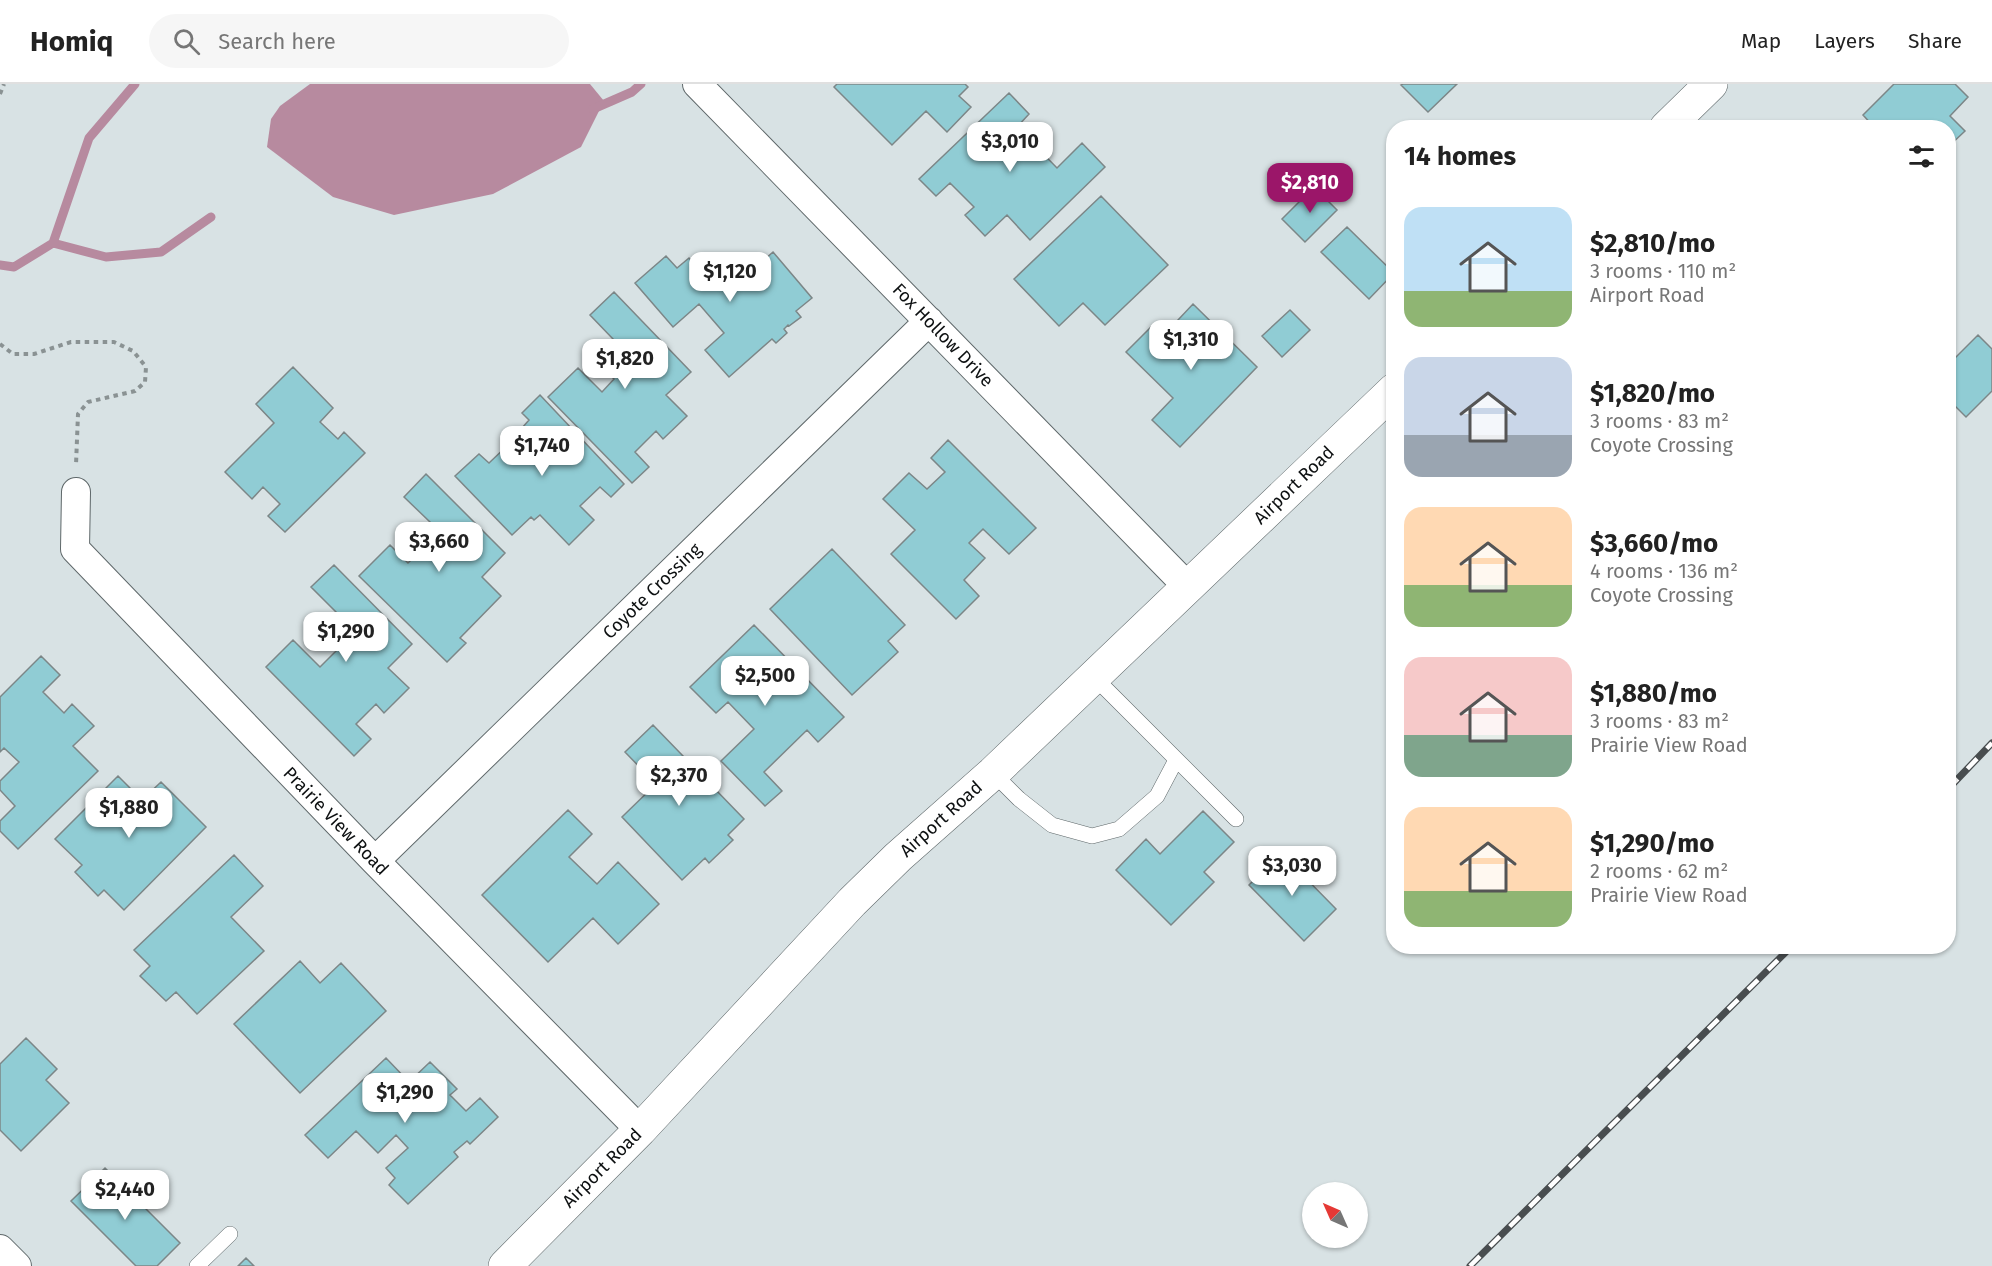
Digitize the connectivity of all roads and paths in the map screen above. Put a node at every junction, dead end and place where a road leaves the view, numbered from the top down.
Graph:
1 (4, 84) edge
2 (697, 84) edge
3 (1711, 84) edge
4 (0, 94) edge
5 (1674, 120) edge
6 (929, 321) junction
7 (0, 344) edge
8 (1386, 398) edge
9 (76, 492) joint
10 (1188, 587) junction
11 (1093, 676) junction
12 (1176, 760) junction
13 (993, 773) junction
14 (1236, 819) dead end
15 (375, 861) junction
16 (640, 1130) junction
17 (230, 1234) dead end
18 (0, 1249) edge
19 (17, 1266) edge
20 (197, 1266) edge
21 (506, 1266) edge

1 - 4 path
2 - 6 street, Fox Hollow Drive
3 - 5 street
6 - 10 street, Fox Hollow Drive
6 - 15 street, Coyote Crossing
7 - 9 path
8 - 10 street, Airport Road
9 - 15 street, Prairie View Road
10 - 11 street, Airport Road
11 - 12 lane
11 - 13 street, Airport Road
12 - 13 lane
12 - 14 lane
13 - 16 street, Airport Road
15 - 16 street, Prairie View Road
16 - 21 street, Airport Road
17 - 20 lane
18 - 19 street

